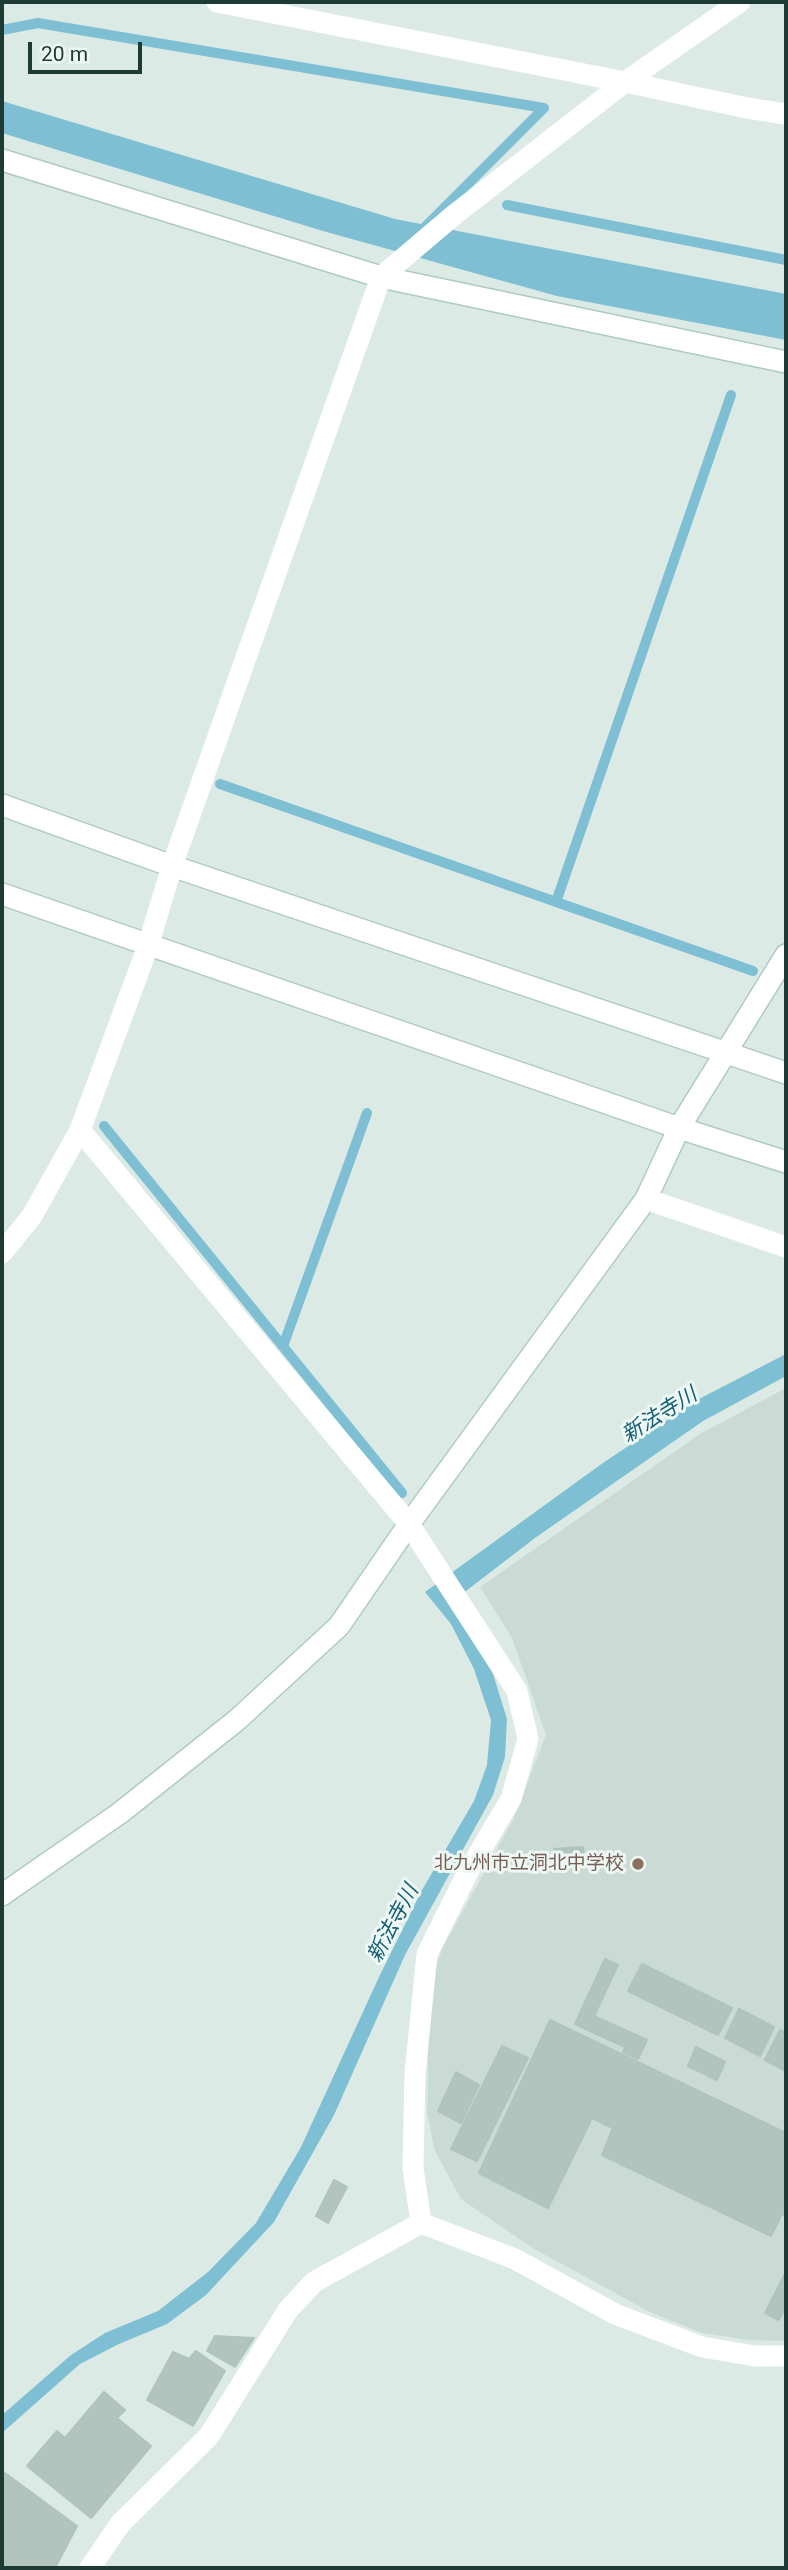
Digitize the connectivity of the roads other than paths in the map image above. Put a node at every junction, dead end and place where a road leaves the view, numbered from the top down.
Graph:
1 (217, 2) edge
2 (740, 2) edge
3 (625, 82) junction
4 (786, 114) edge
5 (2, 160) edge
6 (381, 277) junction
7 (786, 362) edge
8 (2, 805) edge
9 (172, 866) junction
10 (2, 894) edge
11 (148, 946) junction
12 (786, 955) edge
13 (726, 1053) junction
14 (786, 1073) edge
15 (679, 1128) junction
16 (80, 1130) junction
17 (786, 1162) edge
18 (646, 1199) junction
19 (786, 1247) edge
20 (2, 1253) edge
21 (409, 1524) junction
22 (2, 1895) edge
23 (421, 2223) junction
24 (786, 2356) edge
25 (90, 2568) edge

1 - 3 street
2 - 3 street
3 - 4 street
3 - 6 street
5 - 6 street
6 - 7 street
6 - 9 street
8 - 9 street
9 - 11 street
9 - 13 street
10 - 11 street
11 - 15 street
11 - 16 street
12 - 13 street
13 - 14 street
13 - 15 street
15 - 17 street
15 - 18 street
16 - 20 street
16 - 21 street
18 - 19 street
18 - 21 street
21 - 22 street
21 - 23 street
23 - 24 street
23 - 25 street

